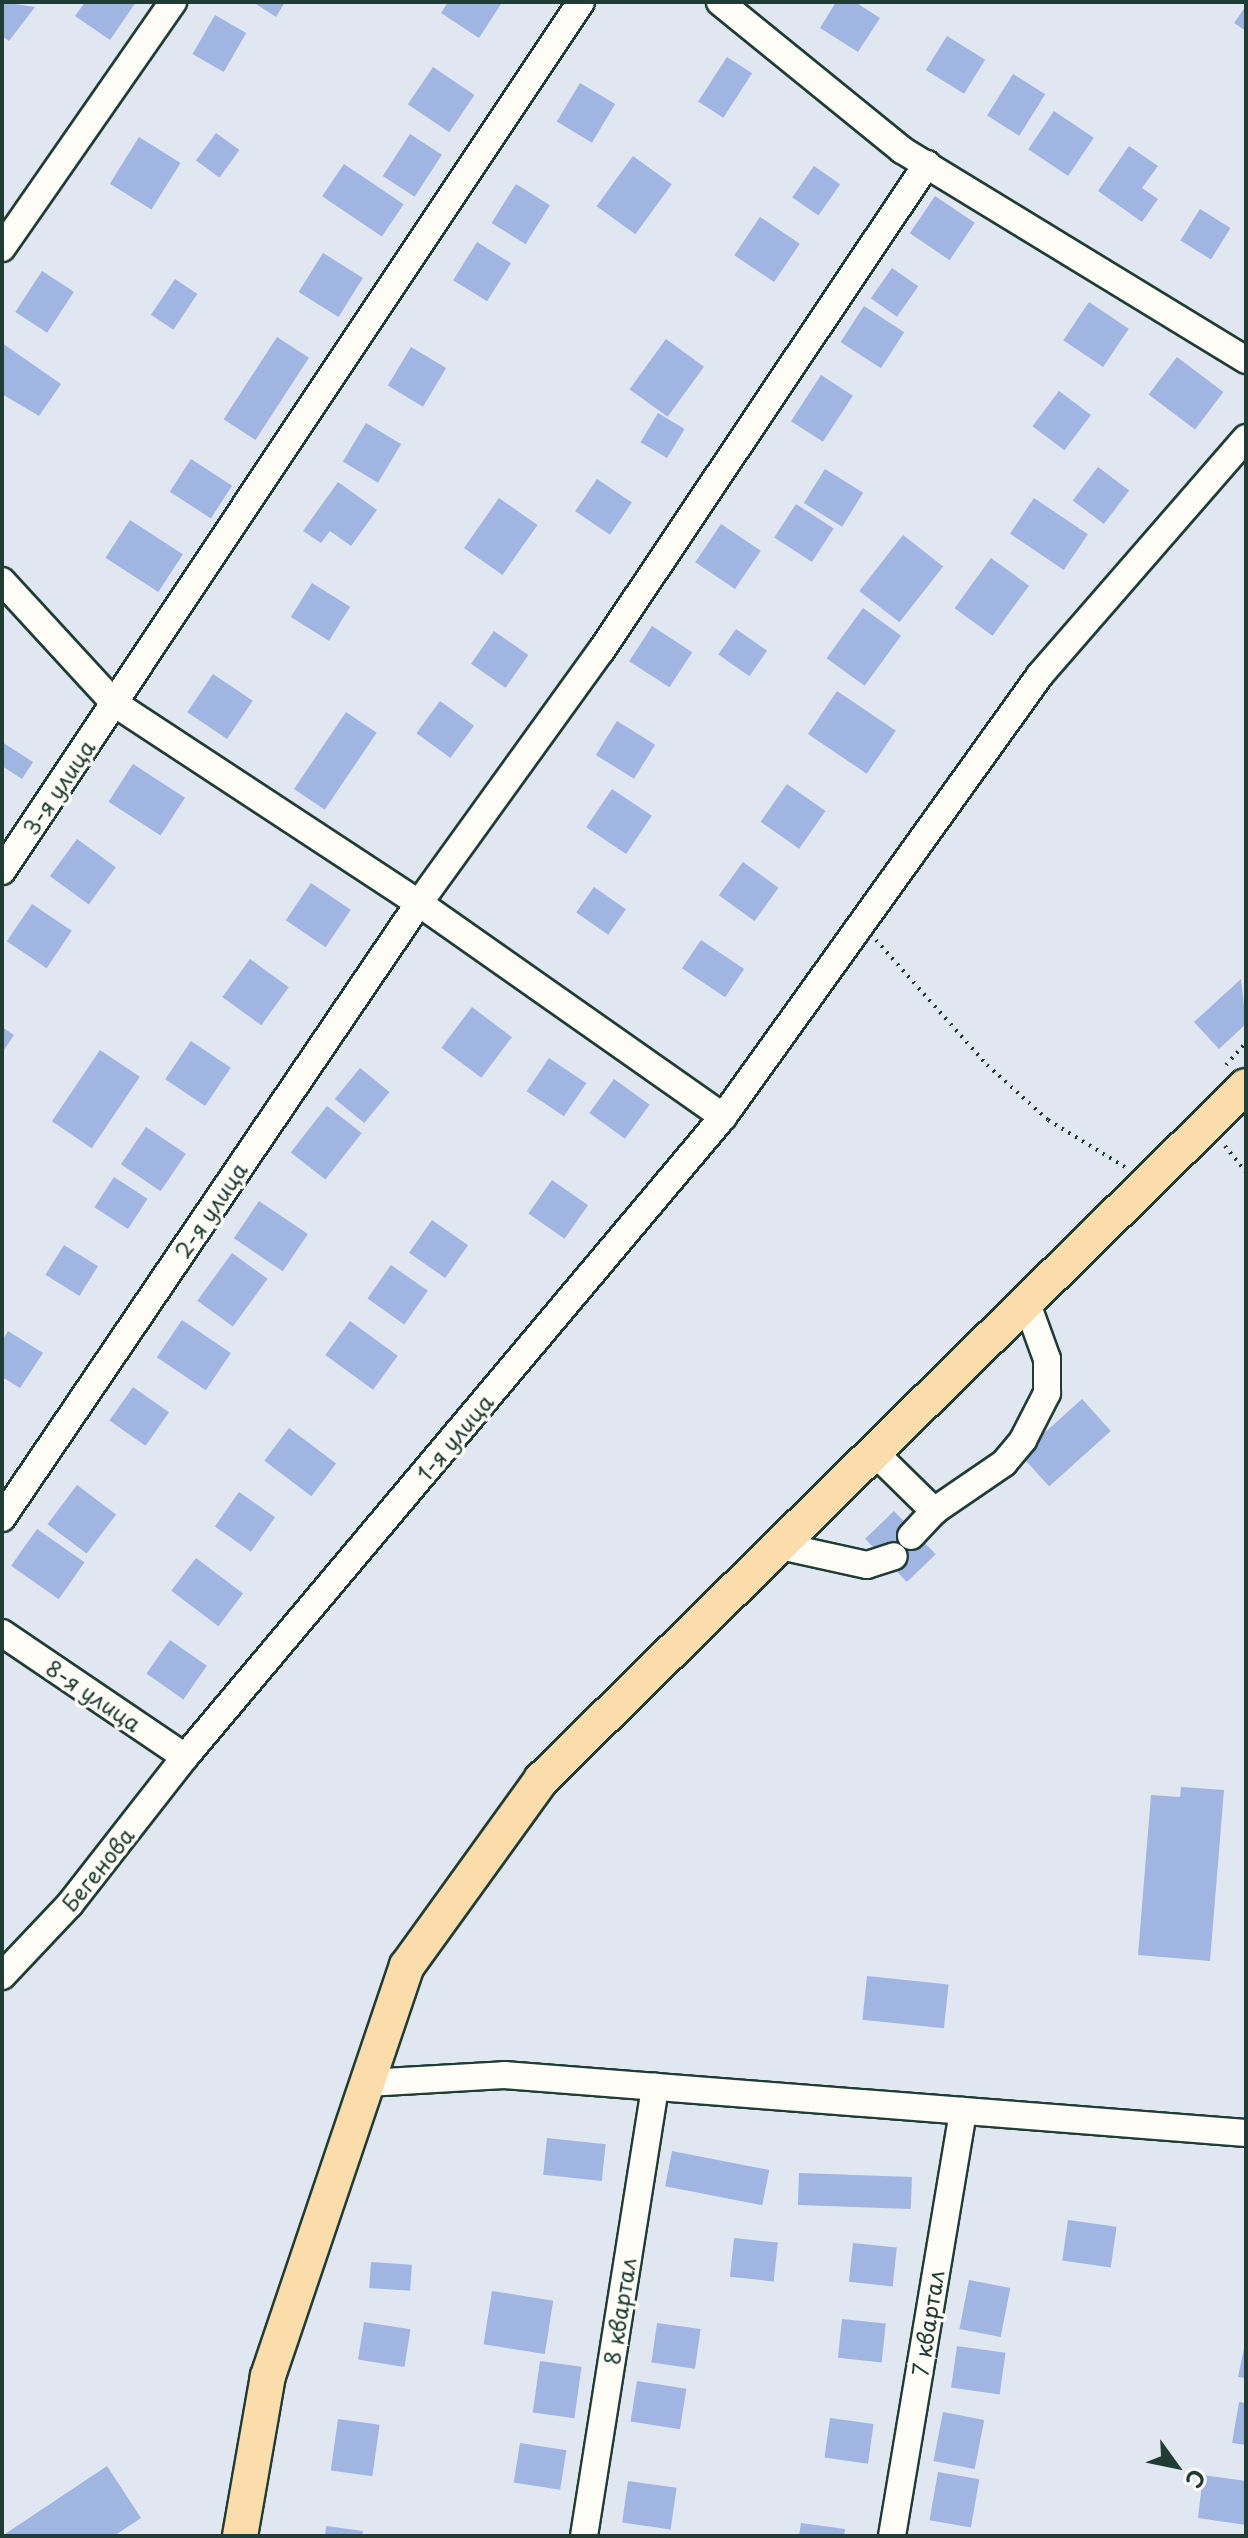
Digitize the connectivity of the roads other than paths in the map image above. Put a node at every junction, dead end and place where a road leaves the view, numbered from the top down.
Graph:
1 (173, 2) edge
2 (581, 2) edge
3 (720, 2) edge
4 (927, 164) junction
5 (2, 248) edge
6 (1246, 360) edge
7 (1246, 438) edge
8 (2, 581) edge
9 (114, 703) junction
10 (2, 871) edge
11 (419, 903) junction
12 (1246, 1086) edge
13 (723, 1117) junction
14 (1026, 1301) junction
15 (873, 1451) junction
16 (934, 1511) junction
17 (2, 1518) edge
18 (776, 1545) junction
19 (2, 1633) edge
20 (185, 1757) junction
21 (2, 1976) edge
22 (367, 2083) junction
23 (655, 2087) junction
24 (963, 2111) junction
25 (1246, 2133) edge
26 (240, 2536) edge
27 (584, 2536) edge
28 (892, 2536) edge

1 - 5 street
2 - 9 street, 3-я улица
3 - 4 street
4 - 6 street
4 - 11 street, 2-я улица
7 - 13 street, 1-я улица
8 - 9 street
9 - 10 street, 3-я улица
9 - 11 street
11 - 13 street
11 - 17 street, 2-я улица
12 - 14 main road
13 - 20 street, 1-я улица
14 - 15 main road
14 - 16 street
15 - 16 street
15 - 18 main road
16 - 18 street
18 - 22 main road
19 - 20 street, 8-я улица
20 - 21 street, Бегенова
22 - 23 street
22 - 26 main road
23 - 24 street
23 - 27 street, 8 квартал
24 - 25 street
24 - 28 street, 7 квартал

